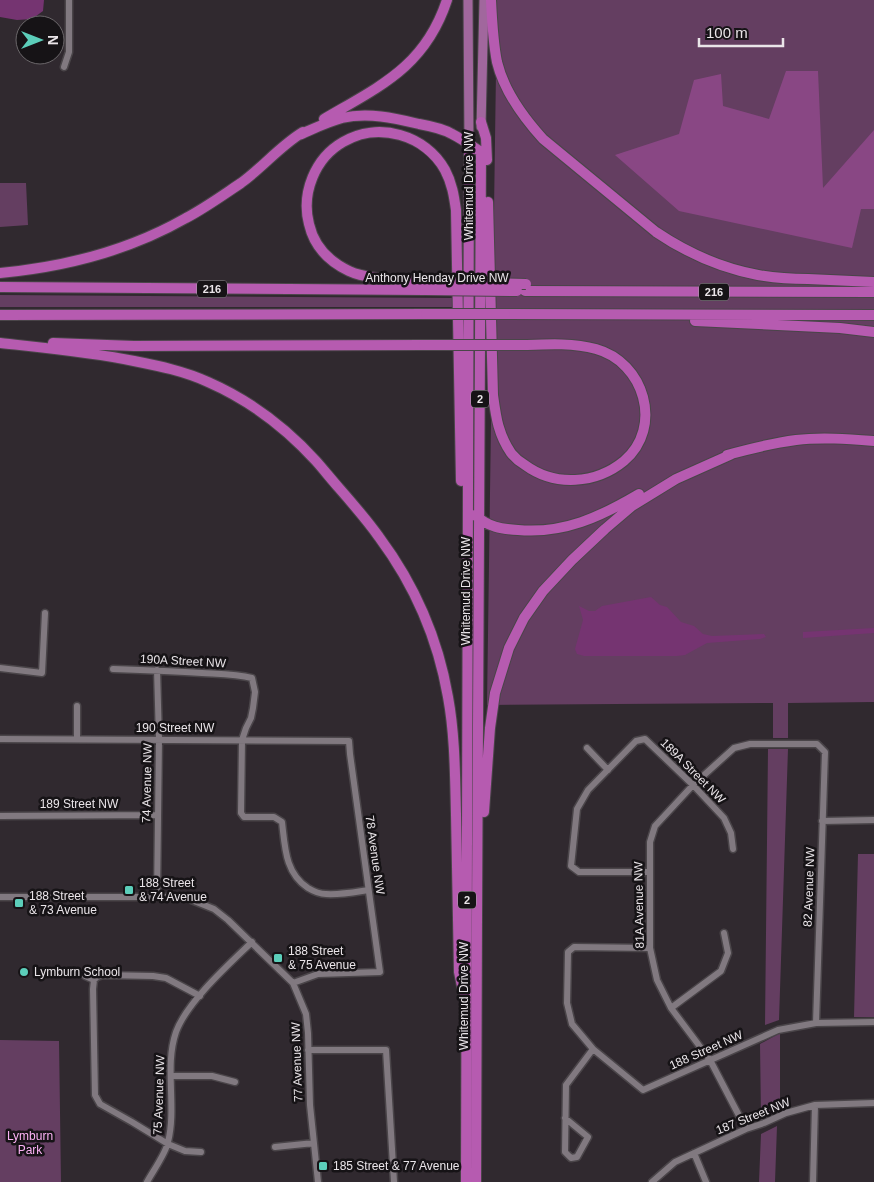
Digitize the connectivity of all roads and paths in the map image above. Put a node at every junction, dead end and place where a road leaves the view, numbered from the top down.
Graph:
1 (69, 0) edge
2 (447, 0) edge
3 (468, 0) edge
4 (484, 0) edge
5 (490, 0) edge
6 (64, 67) dead end
7 (481, 122) junction
8 (299, 135) junction
9 (469, 145) junction
10 (481, 152) junction
11 (0, 273) edge
12 (874, 282) edge
13 (424, 286) junction
14 (0, 287) edge
15 (874, 292) edge
16 (0, 315) edge
17 (660, 315) junction
18 (874, 315) edge
19 (874, 332) edge
20 (0, 342) edge
21 (874, 441) edge
22 (732, 454) junction
23 (467, 507) junction
24 (479, 519) junction
25 (44, 614) dead end
26 (468, 619) junction
27 (0, 668) edge
28 (113, 669) dead end
29 (157, 670) junction
30 (76, 706) dead end
31 (0, 738) edge
32 (76, 739) junction
33 (159, 739) junction
34 (242, 740) junction
35 (350, 741) joint
36 (587, 748) dead end
37 (825, 752) joint
38 (608, 770) junction
39 (692, 785) junction
40 (158, 815) junction
41 (0, 816) edge
42 (874, 820) edge
43 (822, 821) junction
44 (733, 849) dead end
45 (650, 872) junction
46 (368, 890) junction
47 (0, 896) edge
48 (157, 897) junction
49 (477, 918) junction
50 (724, 933) dead end
51 (252, 942) junction
52 (650, 948) junction
53 (85, 976) dead end
54 (94, 980) junction
55 (293, 983) junction
56 (200, 996) junction
57 (671, 1008) junction
58 (467, 1013) junction
59 (874, 1022) edge
60 (816, 1023) junction
61 (593, 1049) junction
62 (308, 1050) junction
63 (710, 1060) junction
64 (170, 1076) junction
65 (235, 1082) dead end
66 (874, 1103) edge
67 (815, 1105) junction
68 (565, 1118) junction
69 (746, 1129) junction
70 (314, 1143) junction
71 (168, 1144) junction
72 (275, 1147) dead end
73 (201, 1152) dead end
74 (694, 1153) junction
75 (147, 1182) edge
76 (318, 1182) edge
77 (394, 1182) edge
78 (466, 1182) edge
79 (476, 1182) edge
80 (652, 1182) edge
81 (706, 1182) edge
82 (813, 1182) edge

1 - 6 street
2 - 8 highway
3 - 9 main road, Whitemud Drive NW
4 - 7 main road, Whitemud Drive NW
5 - 12 highway
7 - 10 main road, Whitemud Drive NW
7 - 20 highway, bridge
8 - 9 highway
8 - 11 highway
9 - 10 highway
9 - 23 highway, Whitemud Drive NW / 2
10 - 24 highway, Whitemud Drive NW / 2
13 - 14 highway, Anthony Henday Drive NW / 216
13 - 15 highway, Anthony Henday Drive NW / 216, bridge
13 - 26 highway
16 - 17 highway, 216, bridge
17 - 18 highway, 216
17 - 19 highway
20 - 58 highway
21 - 22 highway
22 - 24 highway
22 - 49 highway
23 - 24 highway
23 - 26 highway, Whitemud Drive NW
24 - 49 highway, Whitemud Drive NW / 2
25 - 27 street
26 - 58 highway, Whitemud Drive NW / 2
28 - 29 street, 190A Street NW
29 - 33 street, 74 Avenue NW
29 - 34 street, 190A Street NW
30 - 32 street
31 - 32 street, 190 Street NW
32 - 33 street, 190 Street NW
33 - 34 street, 190 Street NW
33 - 40 street, 74 Avenue NW
34 - 35 street, 190 Street NW
34 - 46 street
35 - 46 street, 78 Avenue NW
36 - 38 street
37 - 39 street, 81A Avenue NW
37 - 43 street, 82 Avenue NW
38 - 39 street, 189A Street NW
38 - 45 street
39 - 44 street, 189A Street NW
39 - 45 street, 81A Avenue NW
40 - 41 street, 189 Street NW
40 - 48 street, 74 Avenue NW
42 - 43 street
43 - 60 street, 82 Avenue NW
45 - 52 street, 81A Avenue NW
46 - 55 street, 78 Avenue NW
47 - 48 street
48 - 51 street
49 - 79 highway, Whitemud Drive NW / 2
50 - 57 street
51 - 55 street
51 - 56 street, 75 Avenue NW
52 - 57 street, 81A Avenue NW
52 - 61 street, 188 Street NW
53 - 54 street
54 - 56 street
54 - 71 street
55 - 62 street, 77 Avenue NW
56 - 64 street, 75 Avenue NW
57 - 63 street, 81A Avenue NW
58 - 78 highway, Whitemud Drive NW / 2
59 - 60 street, 188 Street NW
60 - 63 street, 188 Street NW
61 - 63 street, 188 Street NW
61 - 68 street
62 - 70 street, 77 Avenue NW
62 - 77 street
63 - 69 street, 81A Avenue NW
64 - 65 street
64 - 71 street, 75 Avenue NW
66 - 67 street, 187 Street NW
67 - 69 street, 187 Street NW
67 - 82 street
68 - 68 street
69 - 74 street, 187 Street NW
70 - 72 street
70 - 76 street, 77 Avenue NW
71 - 73 street
71 - 75 street, 75 Avenue NW
74 - 80 street, 187 Street NW
74 - 81 street

